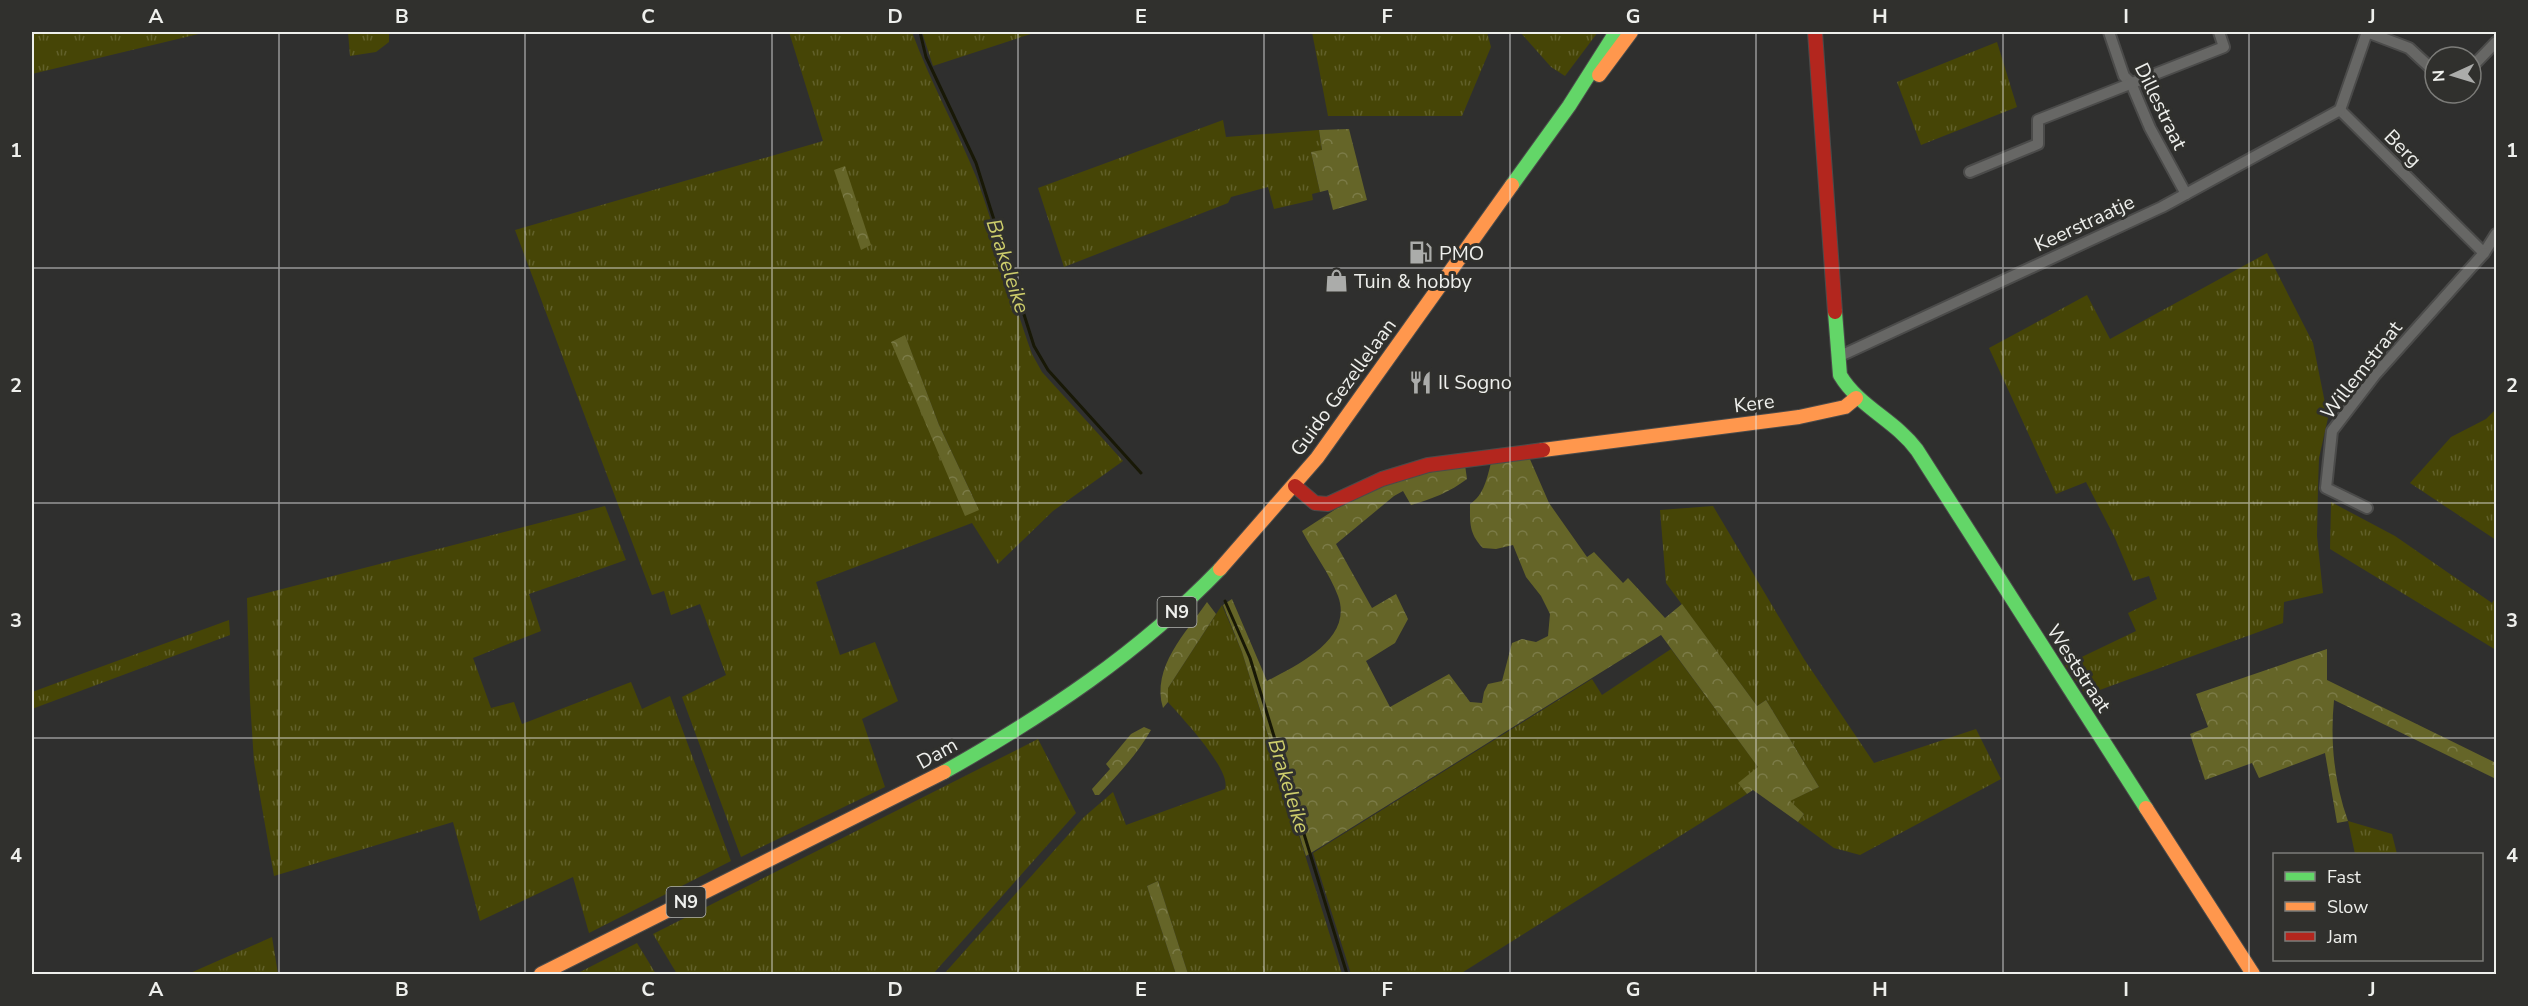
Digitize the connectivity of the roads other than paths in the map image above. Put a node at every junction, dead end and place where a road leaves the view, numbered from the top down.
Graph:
1 (1616, 32) edge
2 (1632, 32) edge
3 (1815, 32) edge
4 (2109, 32) edge
5 (2218, 32) edge
6 (2367, 32) edge
7 (2496, 42) edge
8 (2483, 56) edge
9 (2423, 61) edge
10 (2132, 83) junction
11 (1569, 106) junction
12 (2340, 110) junction
13 (1970, 172) dead end
14 (2186, 194) junction
15 (2496, 234) edge
16 (2484, 253) junction
17 (1838, 357) junction
18 (1856, 398) junction
19 (1295, 486) junction
20 (2367, 508) dead end
21 (542, 975) edge
22 (2253, 975) edge

1 - 11 street, Guido Gezellelaan / N9
2 - 11 street, Guido Gezellelaan / N9
3 - 17 street
4 - 10 street, Dillestraat
5 - 10 street
6 - 9 street
6 - 12 street
7 - 8 street
10 - 13 street
10 - 14 street, Dillestraat
11 - 19 street, Guido Gezellelaan / N9
12 - 14 street, Keerstraatje
12 - 16 street, Berg
14 - 17 street, Keerstraatje
15 - 16 street
16 - 20 street, Willemstraat
17 - 18 street
18 - 19 street, Kere
18 - 22 street, Weststraat
19 - 21 street, Dam / N9

